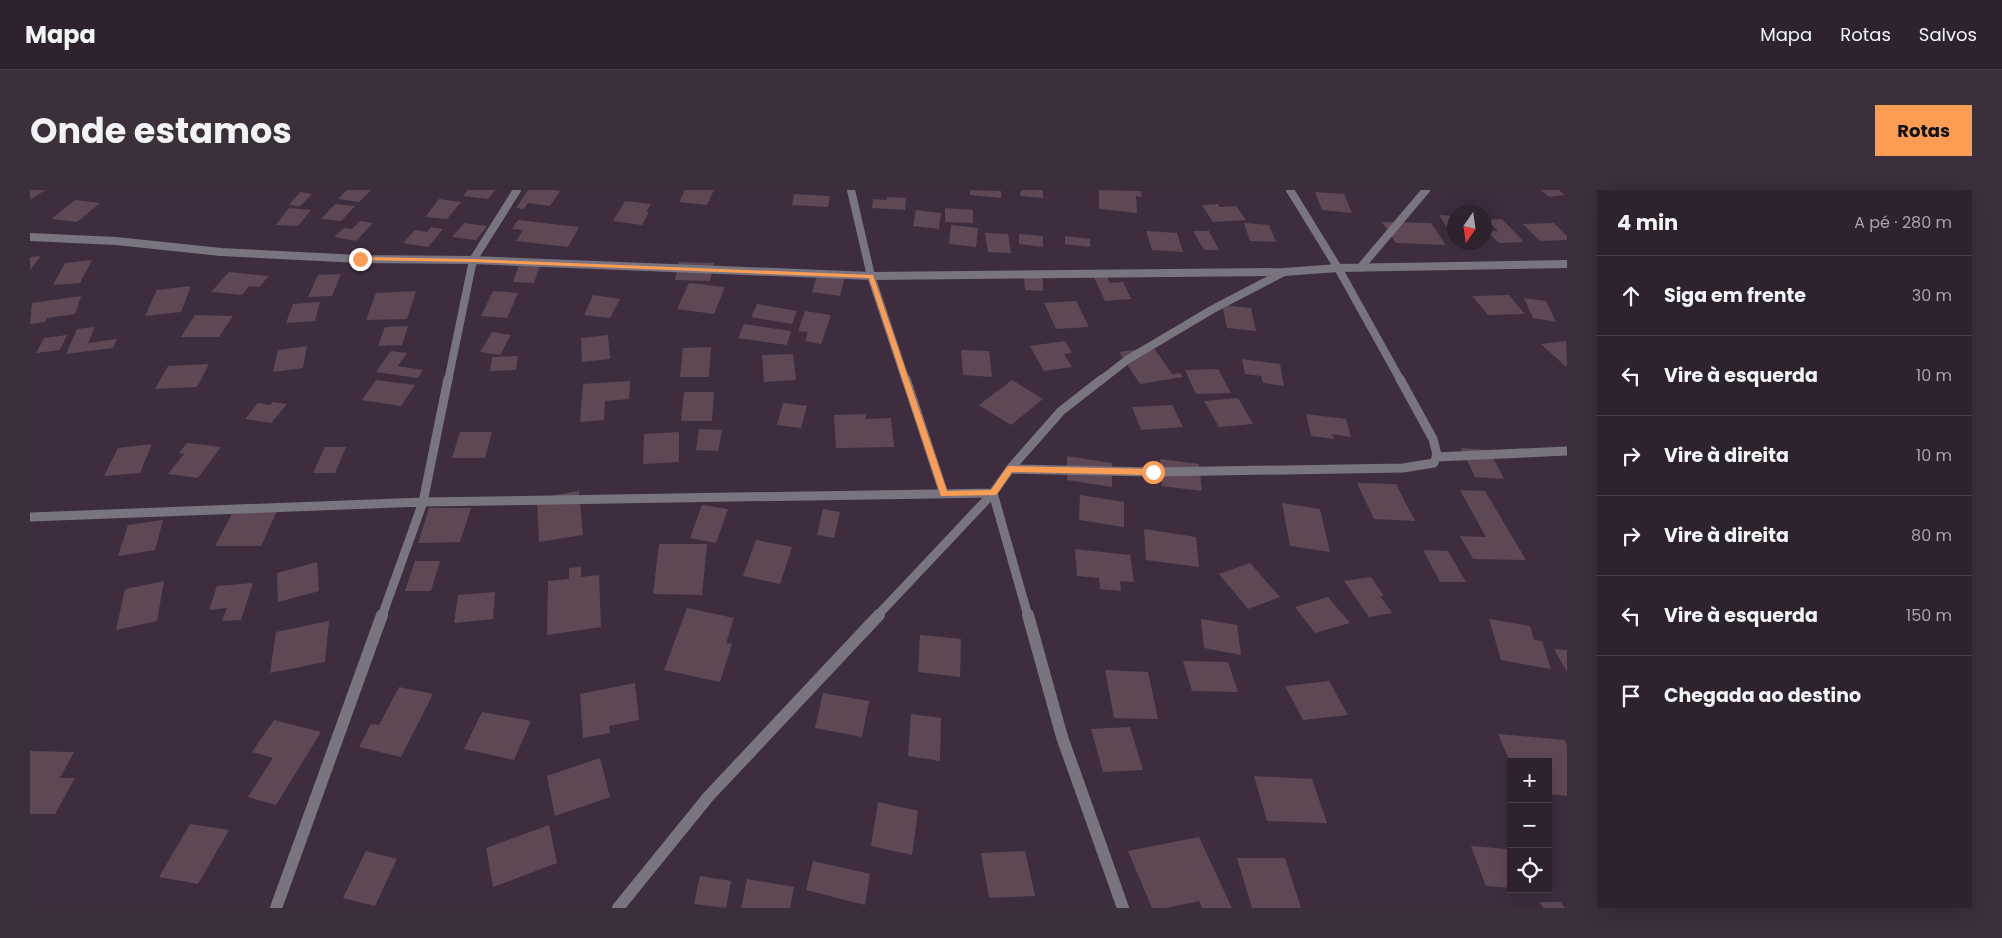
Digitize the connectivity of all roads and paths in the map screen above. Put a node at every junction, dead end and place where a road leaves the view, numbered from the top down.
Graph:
1 (517, 190) edge
2 (851, 190) edge
3 (1290, 190) edge
4 (1426, 190) edge
5 (30, 237) edge
6 (473, 260) junction
7 (1567, 264) edge
8 (1338, 268) junction
9 (1360, 268) junction
10 (1284, 272) junction
11 (871, 276) junction
12 (1567, 451) edge
13 (1436, 457) junction
14 (1010, 469) junction
15 (993, 493) junction
16 (944, 494) junction
17 (423, 502) junction
18 (30, 517) edge
19 (276, 908) edge
20 (618, 908) edge
21 (1123, 908) edge

1 - 6 street
2 - 11 street
3 - 8 street
4 - 9 street
5 - 6 street
6 - 11 street
6 - 17 street
7 - 9 street
8 - 9 street
8 - 10 street
8 - 13 street
10 - 11 street
10 - 14 street
11 - 16 street
12 - 13 street
13 - 14 street
14 - 15 street
15 - 16 street
15 - 20 street
15 - 21 street
16 - 17 street
17 - 18 street
17 - 19 street

